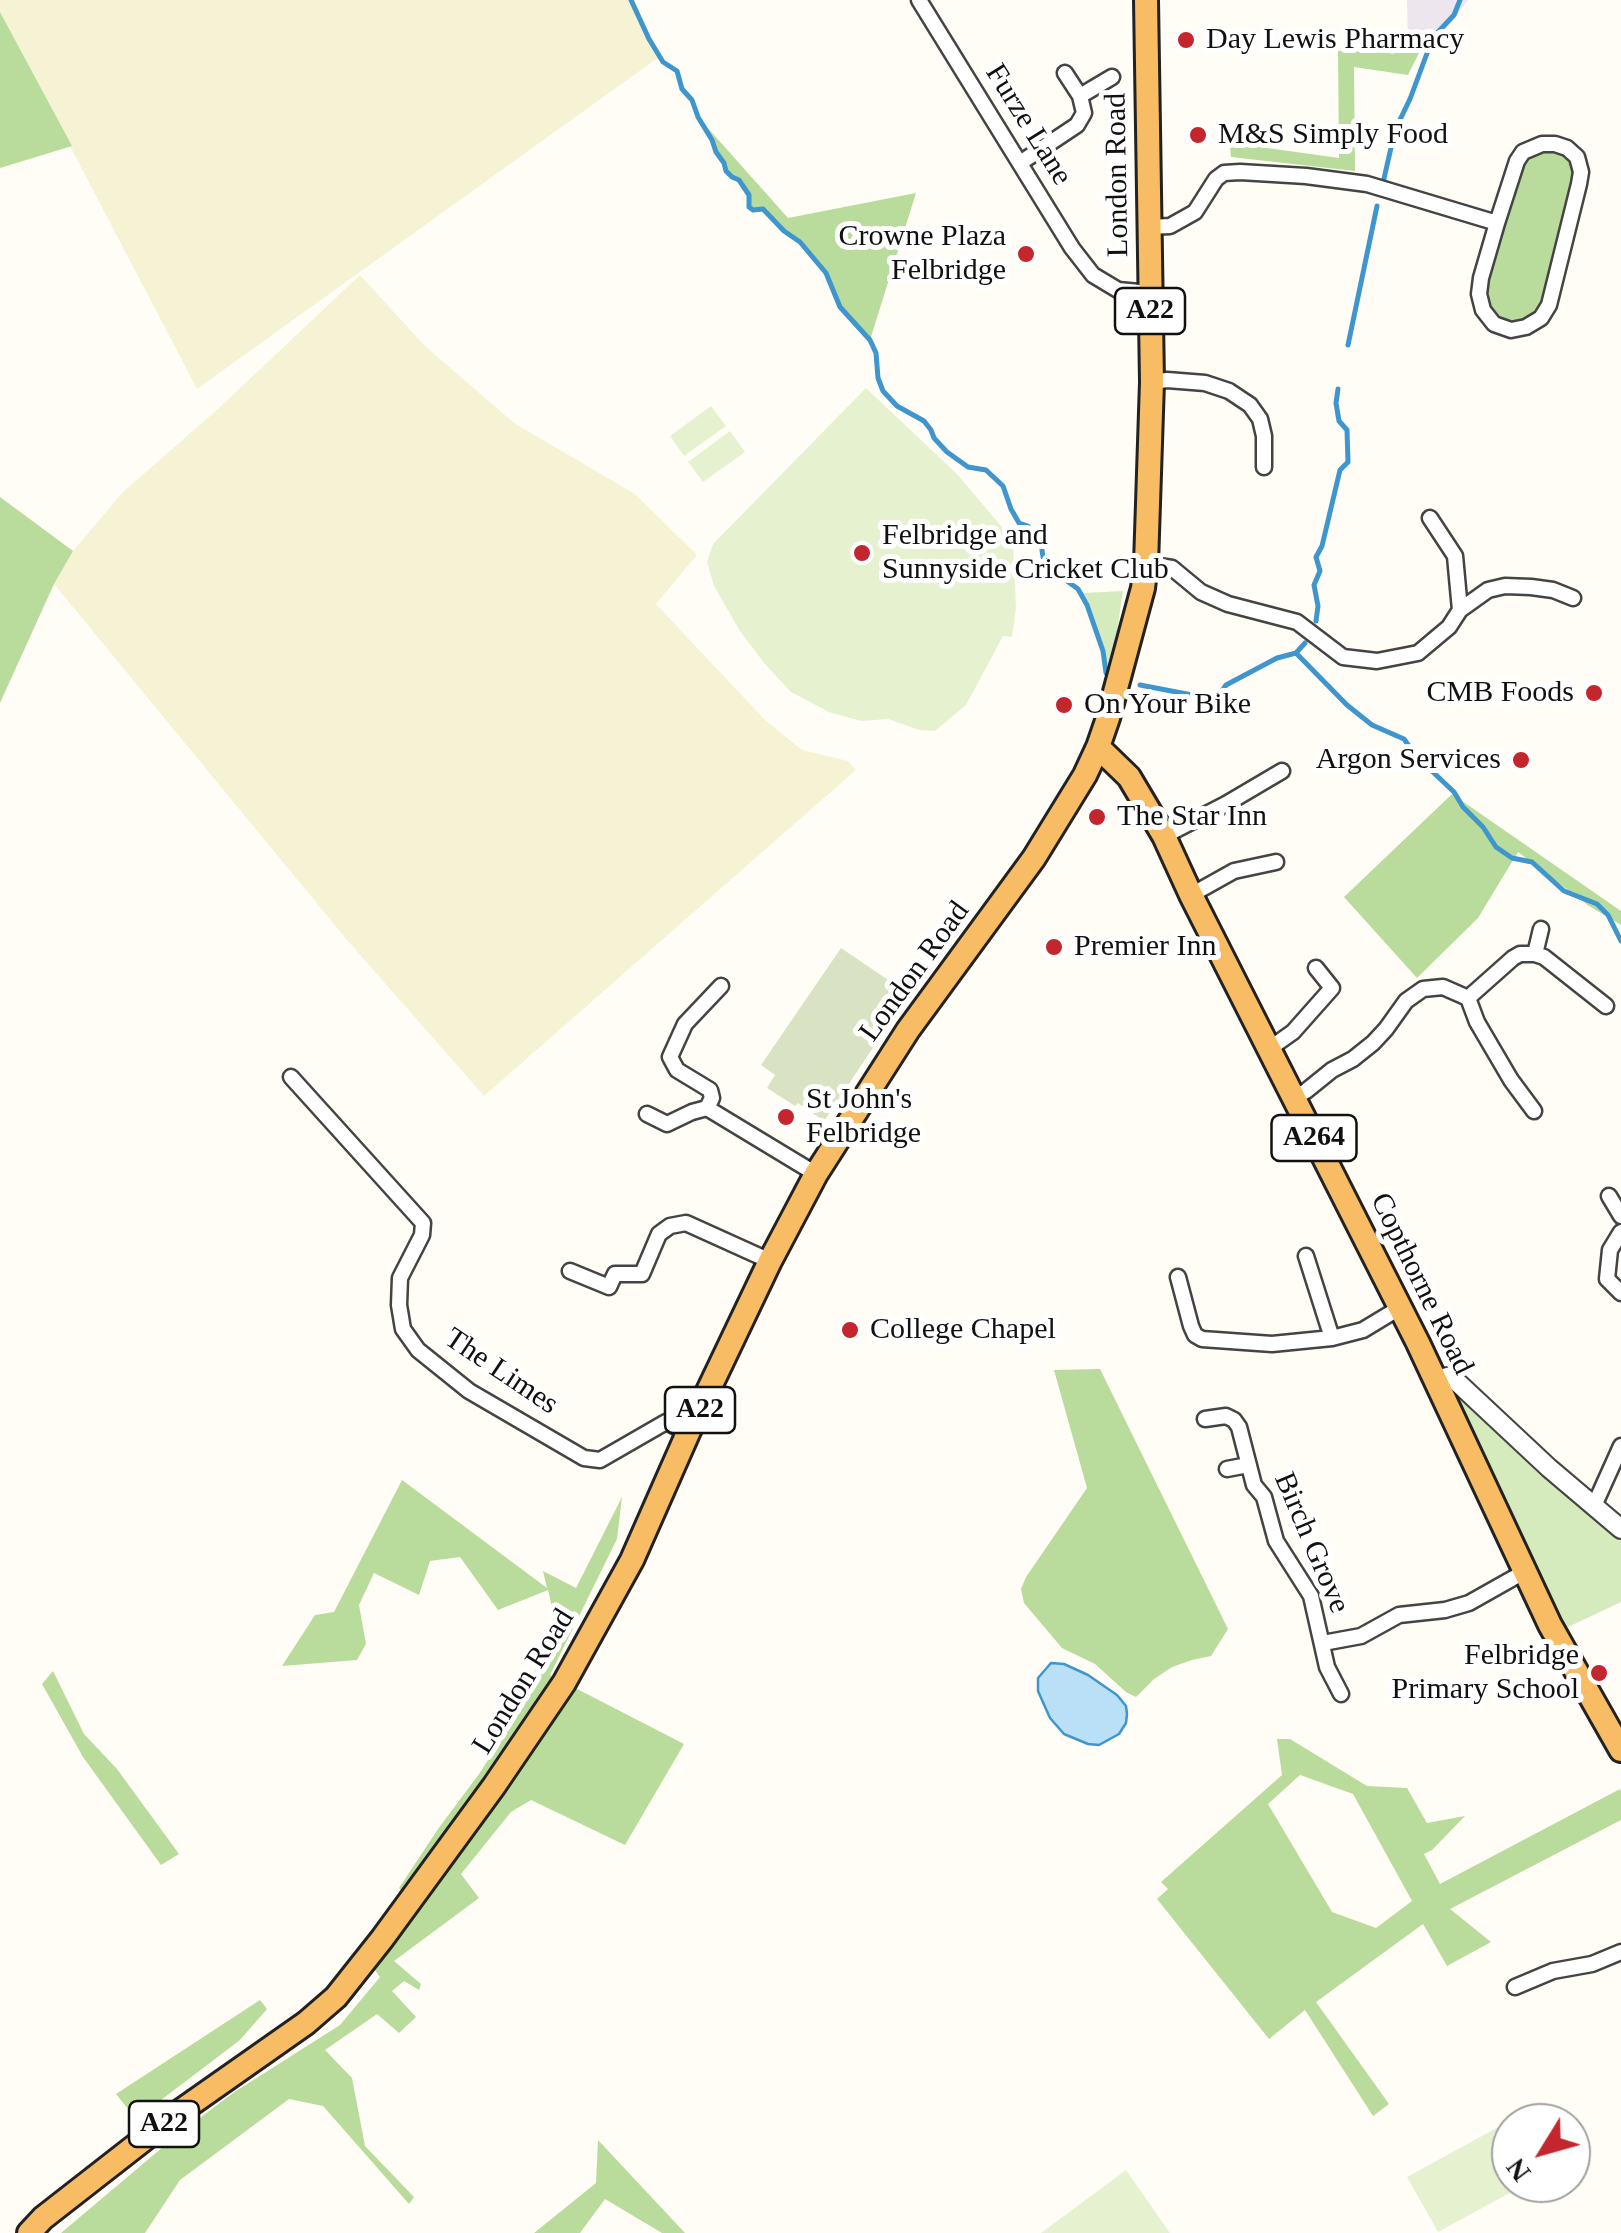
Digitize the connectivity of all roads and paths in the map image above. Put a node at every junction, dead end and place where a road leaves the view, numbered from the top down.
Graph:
1 (918, 0) edge
2 (1146, 0) edge
3 (1065, 72) dead end
4 (1112, 78) dead end
5 (1080, 96) junction
6 (1020, 163) junction
7 (1497, 224) junction
8 (1149, 227) junction
9 (1150, 293) junction
10 (1152, 382) junction
11 (1264, 467) dead end
12 (1430, 518) dead end
13 (1146, 564) junction
14 (1573, 598) dead end
15 (1460, 610) junction
16 (1098, 747) junction
17 (1282, 771) dead end
18 (1164, 836) junction
19 (1276, 862) dead end
20 (1191, 895) junction
21 (1541, 929) dead end
22 (1535, 954) junction
23 (1316, 968) dead end
24 (722, 986) dead end
25 (1468, 998) junction
26 (1606, 1006) dead end
27 (1269, 1048) junction
28 (291, 1077) dead end
29 (1294, 1098) junction
30 (707, 1108) junction
31 (1534, 1111) dead end
32 (647, 1114) dead end
33 (816, 1174) junction
34 (1609, 1196) dead end
35 (1621, 1216) edge
36 (1621, 1232) edge
37 (1306, 1256) dead end
38 (770, 1261) junction
39 (570, 1271) dead end
40 (1178, 1277) dead end
41 (1621, 1293) edge
42 (1401, 1307) junction
43 (1332, 1338) junction
44 (1436, 1381) junction
45 (1205, 1420) dead end
46 (688, 1433) junction
47 (1621, 1446) edge
48 (1248, 1465) junction
49 (1228, 1470) dead end
50 (1594, 1506) junction
51 (1621, 1529) edge
52 (1524, 1572) junction
53 (1323, 1643) junction
54 (1340, 1694) dead end
55 (1621, 1750) edge
56 (1621, 1952) edge
57 (1515, 1987) dead end
58 (29, 2233) edge

1 - 6 street, Furze Lane
2 - 8 highway, London Road / A22
3 - 5 street
4 - 5 street
5 - 6 street
6 - 9 street, Furze Lane
7 - 7 street
7 - 8 street
8 - 9 highway, London Road / A22
9 - 10 highway, London Road / A22
10 - 11 street
10 - 13 highway, London Road / A22
12 - 15 street
13 - 15 street
13 - 16 highway, London Road / A22
14 - 15 street
16 - 18 highway, Copthorne Road / A264
16 - 33 highway, London Road / A22
17 - 18 street
18 - 20 highway, Copthorne Road / A264
19 - 20 street
20 - 27 highway, Copthorne Road / A264
21 - 22 street
22 - 25 street
22 - 26 street
23 - 27 street
24 - 30 street
25 - 29 street
25 - 31 street
27 - 29 highway, Copthorne Road / A264
28 - 46 street, The Limes
29 - 42 highway, Copthorne Road / A264
30 - 32 street
30 - 33 street
33 - 38 highway, London Road / A22
34 - 35 street
36 - 41 street
37 - 43 street
38 - 39 street
38 - 46 highway, London Road / A22
40 - 43 street
42 - 43 street
42 - 44 highway, Copthorne Road / A264
44 - 50 street
44 - 52 highway, Copthorne Road / A264
45 - 48 street, Birch Grove
46 - 58 highway, London Road / A22
47 - 50 street
48 - 49 street, Birch Grove
48 - 53 street, Birch Grove
50 - 51 street
52 - 53 street, Birch Grove
52 - 55 highway, Copthorne Road / A264
53 - 54 street, Birch Grove
56 - 57 street

